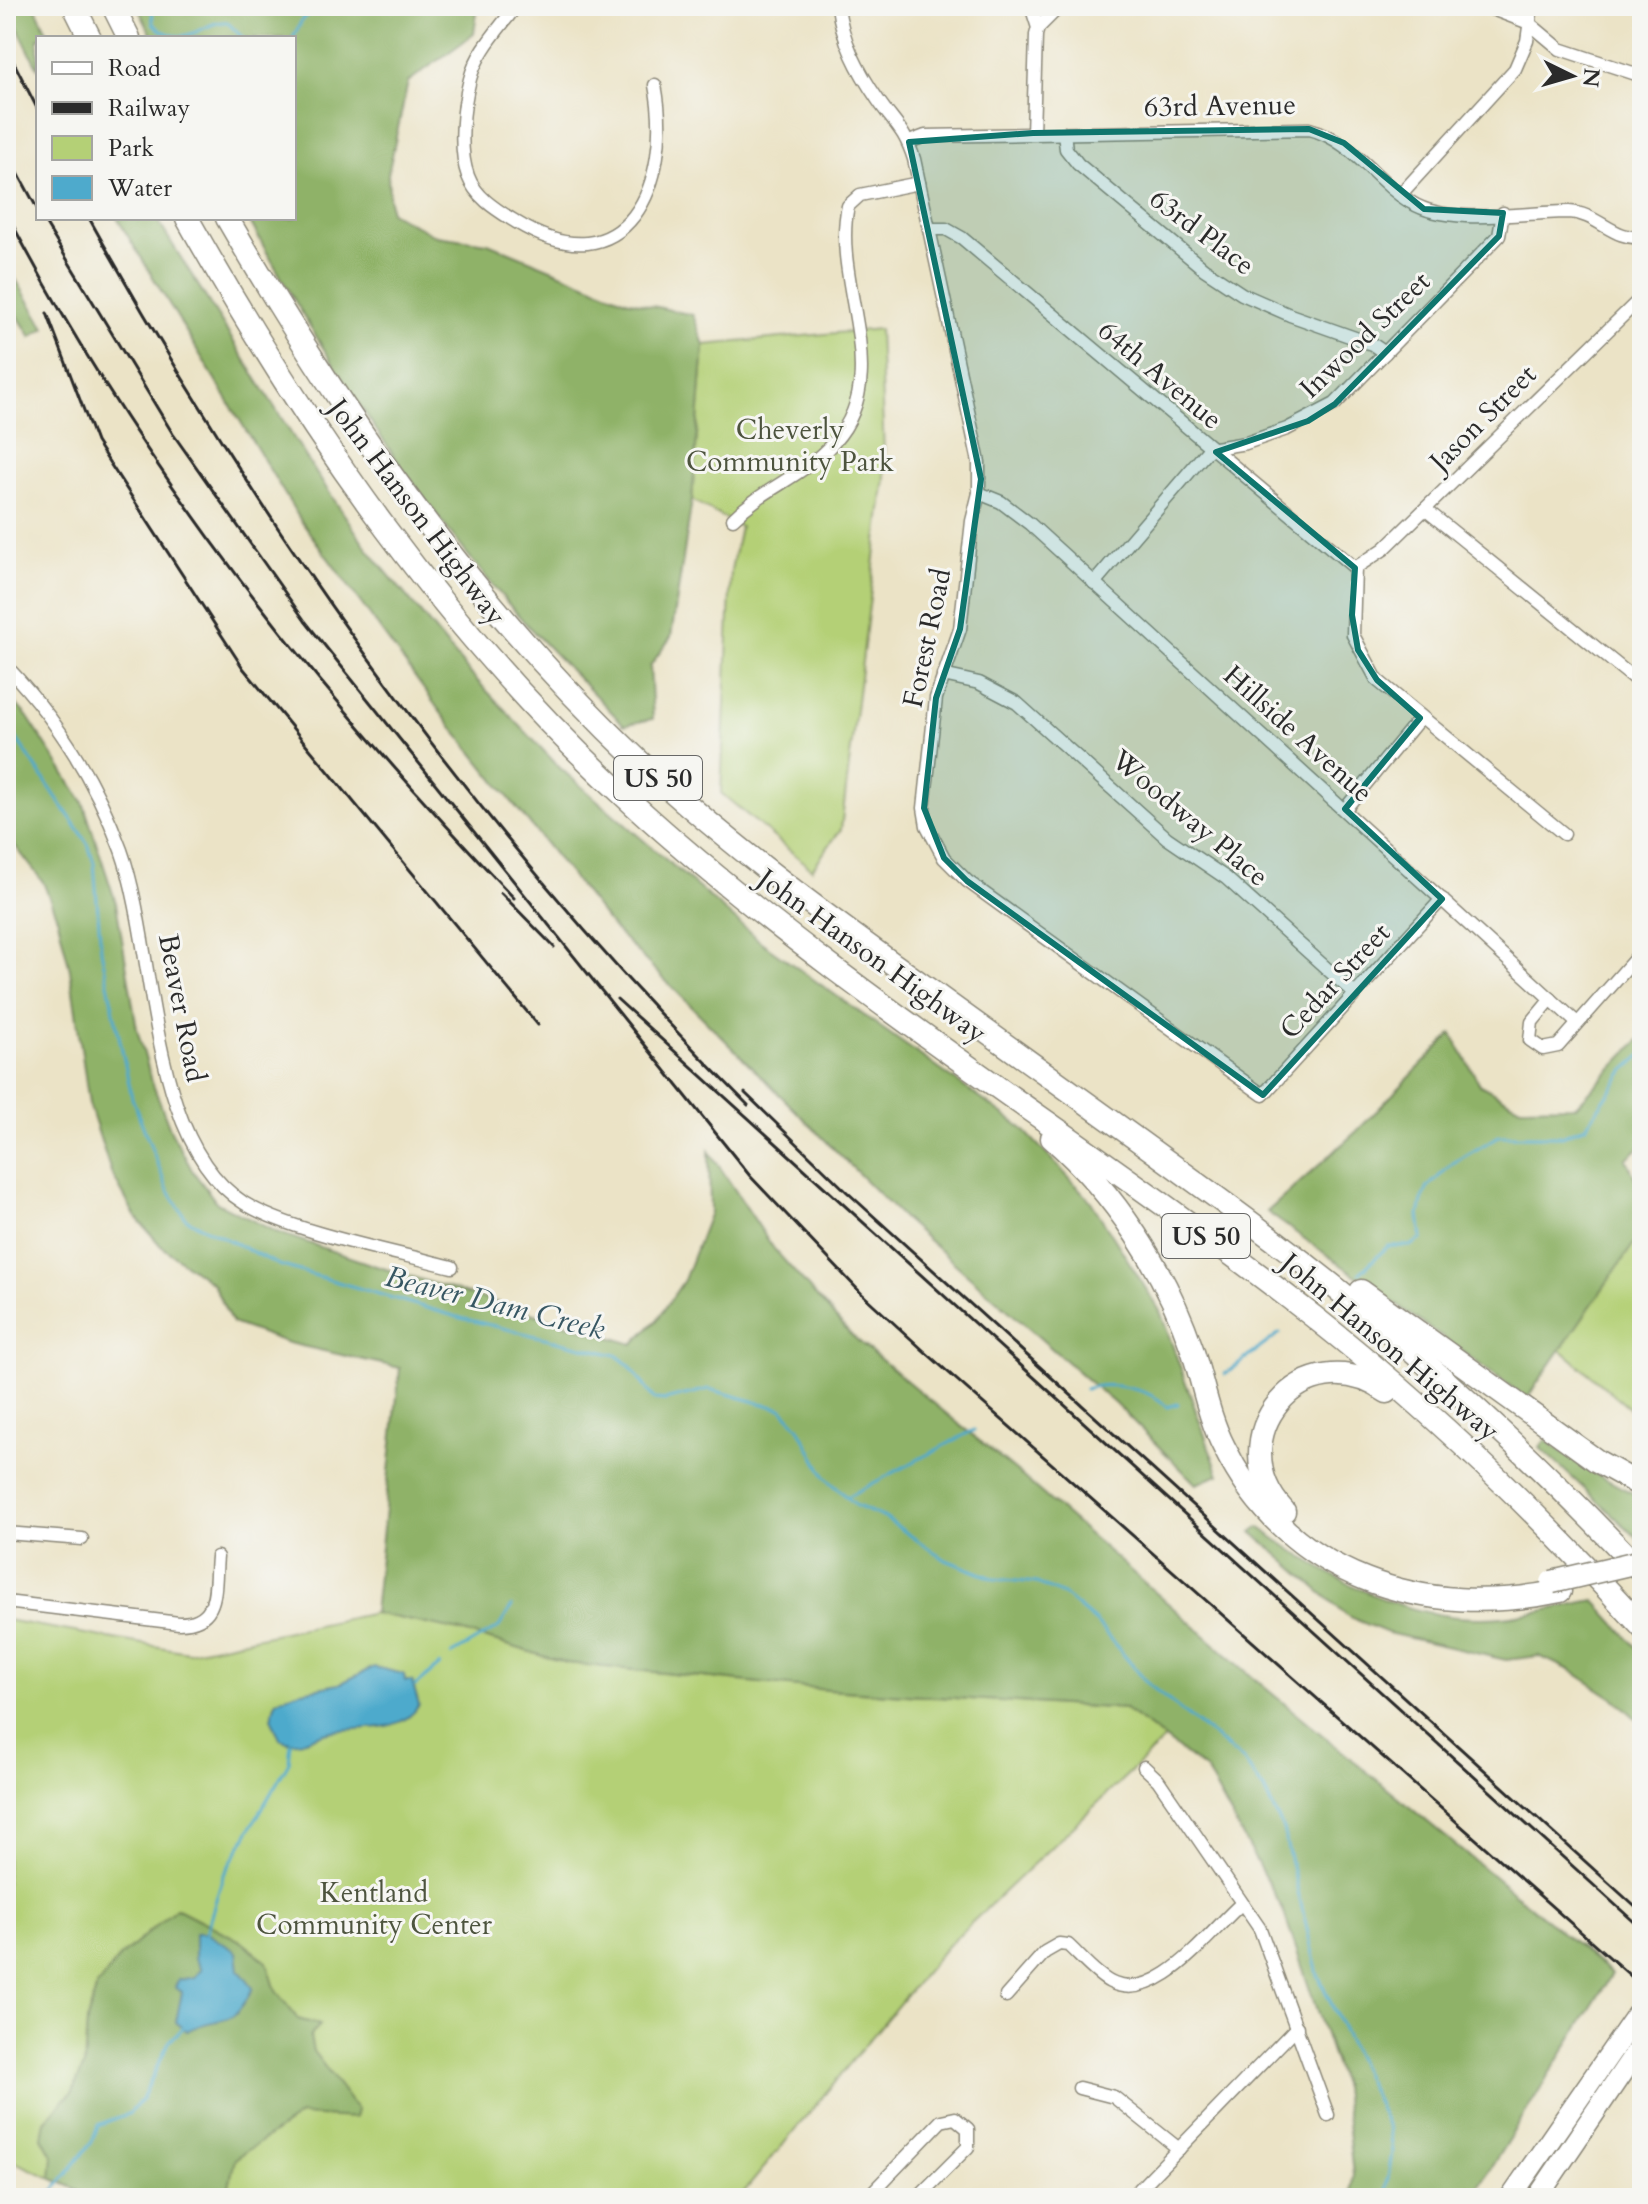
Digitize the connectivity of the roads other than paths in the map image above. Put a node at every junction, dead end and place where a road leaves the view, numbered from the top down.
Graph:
1 (74, 6) edge
2 (113, 6) edge
3 (516, 6) edge
4 (838, 6) edge
5 (1031, 6) edge
6 (1060, 6) edge
7 (1484, 6) edge
8 (1532, 6) edge
9 (1529, 23) junction
10 (1038, 28) junction
11 (89, 36) edge
12 (128, 36) edge
13 (1642, 76) edge
14 (655, 85) dead end
15 (1033, 133) junction
16 (1064, 133) junction
17 (909, 142) junction
18 (919, 183) junction
19 (1400, 195) junction
20 (1503, 213) junction
21 (188, 220) edge
22 (228, 220) edge
23 (929, 229) junction
24 (1642, 237) edge
25 (1642, 297) edge
26 (1385, 353) junction
27 (1209, 449) junction
28 (979, 493) junction
29 (1425, 509) junction
30 (733, 519) dead end
31 (1355, 568) junction
32 (1094, 583) junction
33 (6, 666) edge
34 (943, 675) junction
35 (1642, 685) edge
36 (1420, 718) junction
37 (1345, 809) junction
38 (1564, 834) dead end
39 (1442, 899) junction
40 (1642, 951) edge
41 (1355, 994) junction
42 (1551, 999) junction
43 (1576, 1022) junction
44 (960, 1058) junction
45 (1263, 1095) joint
46 (1226, 1204) junction
47 (452, 1267) dead end
48 (1442, 1427) junction
49 (1642, 1486) edge
50 (6, 1533) edge
51 (82, 1539) dead end
52 (217, 1557) dead end
53 (1642, 1561) edge
54 (1642, 1572) edge
55 (1556, 1587) junction
56 (6, 1602) edge
57 (1642, 1627) edge
58 (1144, 1767) dead end
59 (1241, 1904) junction
60 (1006, 1996) dead end
61 (1642, 2007) edge
62 (1297, 2027) junction
63 (1642, 2043) edge
64 (1079, 2088) dead end
65 (1328, 2115) dead end
66 (1179, 2149) junction
67 (867, 2198) edge
68 (917, 2198) edge
69 (1131, 2198) edge
70 (1510, 2198) edge
71 (1537, 2198) edge

1 - 11 highway
2 - 12 highway
3 - 14 street
4 - 17 street, Forest Road
5 - 10 street
6 - 10 street
7 - 9 street
8 - 9 street
9 - 13 street
9 - 19 street
10 - 15 street
15 - 16 street, 63rd Avenue
15 - 17 street, 63rd Avenue
16 - 19 street, 63rd Avenue
16 - 26 street, 63rd Place
17 - 18 street, Forest Road
18 - 23 street, Forest Road
18 - 30 street
19 - 20 street, 63rd Avenue
20 - 24 street, 63rd Avenue
20 - 26 street, Inwood Street
21 - 44 highway, John Hanson Highway / US 50
22 - 46 highway, John Hanson Highway / US 50
23 - 27 street, 64th Avenue
23 - 28 street, Forest Road
25 - 29 street, Jason Street
26 - 27 street, Inwood Street
27 - 31 street, 64th Avenue
27 - 32 street
28 - 32 street, Hillside Avenue
28 - 34 street, Forest Road
29 - 31 street, Jason Street
29 - 35 street
31 - 36 street
32 - 37 street, Hillside Avenue
33 - 47 street, Beaver Road
34 - 41 street, Woodway Place
34 - 45 street, Forest Road
36 - 37 street
36 - 38 street
37 - 39 street, Hillside Avenue
39 - 41 street, Cedar Street
39 - 42 street, Hillside Avenue
40 - 43 street
41 - 45 street, Cedar Street
42 - 43 street, Hillside Avenue
42 - 43 street
44 - 48 highway, John Hanson Highway / US 50
44 - 55 highway
46 - 49 highway
46 - 54 highway, John Hanson Highway / US 50
48 - 55 highway
48 - 57 highway, John Hanson Highway / US 50
50 - 51 street
52 - 56 street
53 - 55 highway, bridge
54 - 55 highway
58 - 59 street
59 - 60 street
59 - 62 street
61 - 70 main road
62 - 65 street
62 - 66 street
63 - 71 main road
64 - 66 street
66 - 69 street
67 - 68 street

